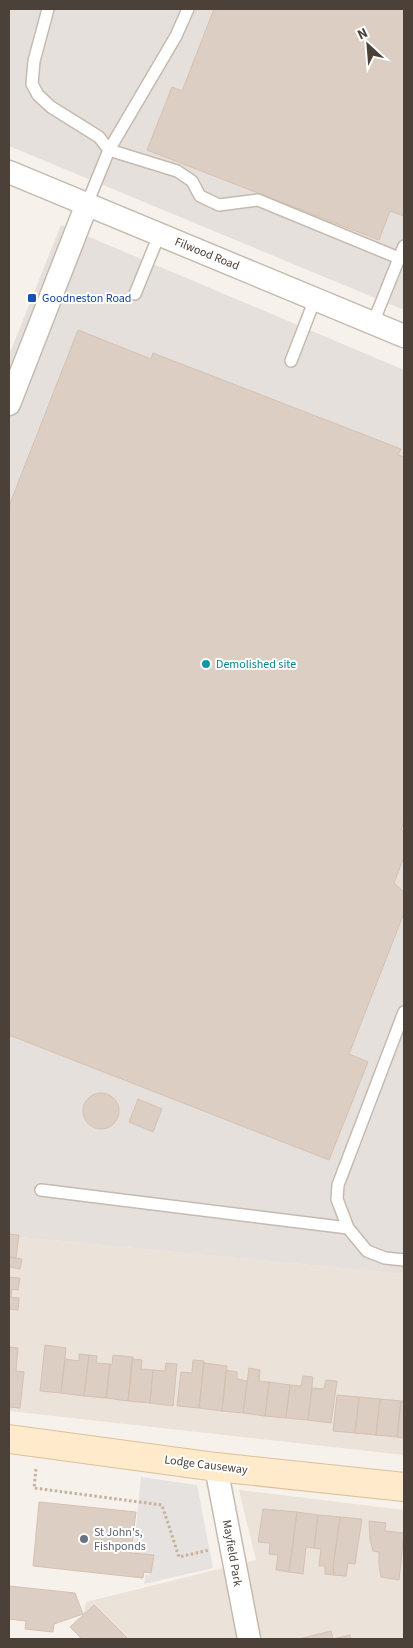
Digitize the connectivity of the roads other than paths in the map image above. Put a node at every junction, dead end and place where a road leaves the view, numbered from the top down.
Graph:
1 (48, 9) edge
2 (188, 9) edge
3 (109, 150) junction
4 (9, 172) edge
5 (87, 204) junction
6 (159, 235) junction
7 (404, 246) edge
8 (399, 258) junction
9 (135, 294) dead end
10 (315, 299) junction
11 (373, 322) junction
12 (404, 336) edge
13 (291, 361) dead end
14 (9, 404) edge
15 (404, 1012) edge
16 (41, 1190) dead end
17 (348, 1228) junction
18 (404, 1260) edge
19 (9, 1439) edge
20 (216, 1467) junction
21 (404, 1487) edge
22 (249, 1639) edge

1 - 3 lane
2 - 3 lane
3 - 5 lane
3 - 8 lane
4 - 5 street, Filwood Road
5 - 6 street, Filwood Road
5 - 14 street
6 - 9 lane
6 - 10 street, Filwood Road
7 - 8 lane
8 - 11 lane
10 - 11 street, Filwood Road
10 - 13 lane
11 - 12 street, Filwood Road
15 - 17 lane
16 - 17 lane
17 - 18 lane
19 - 20 main road, Lodge Causeway
20 - 21 main road, Lodge Causeway
20 - 22 street, Mayfield Park

